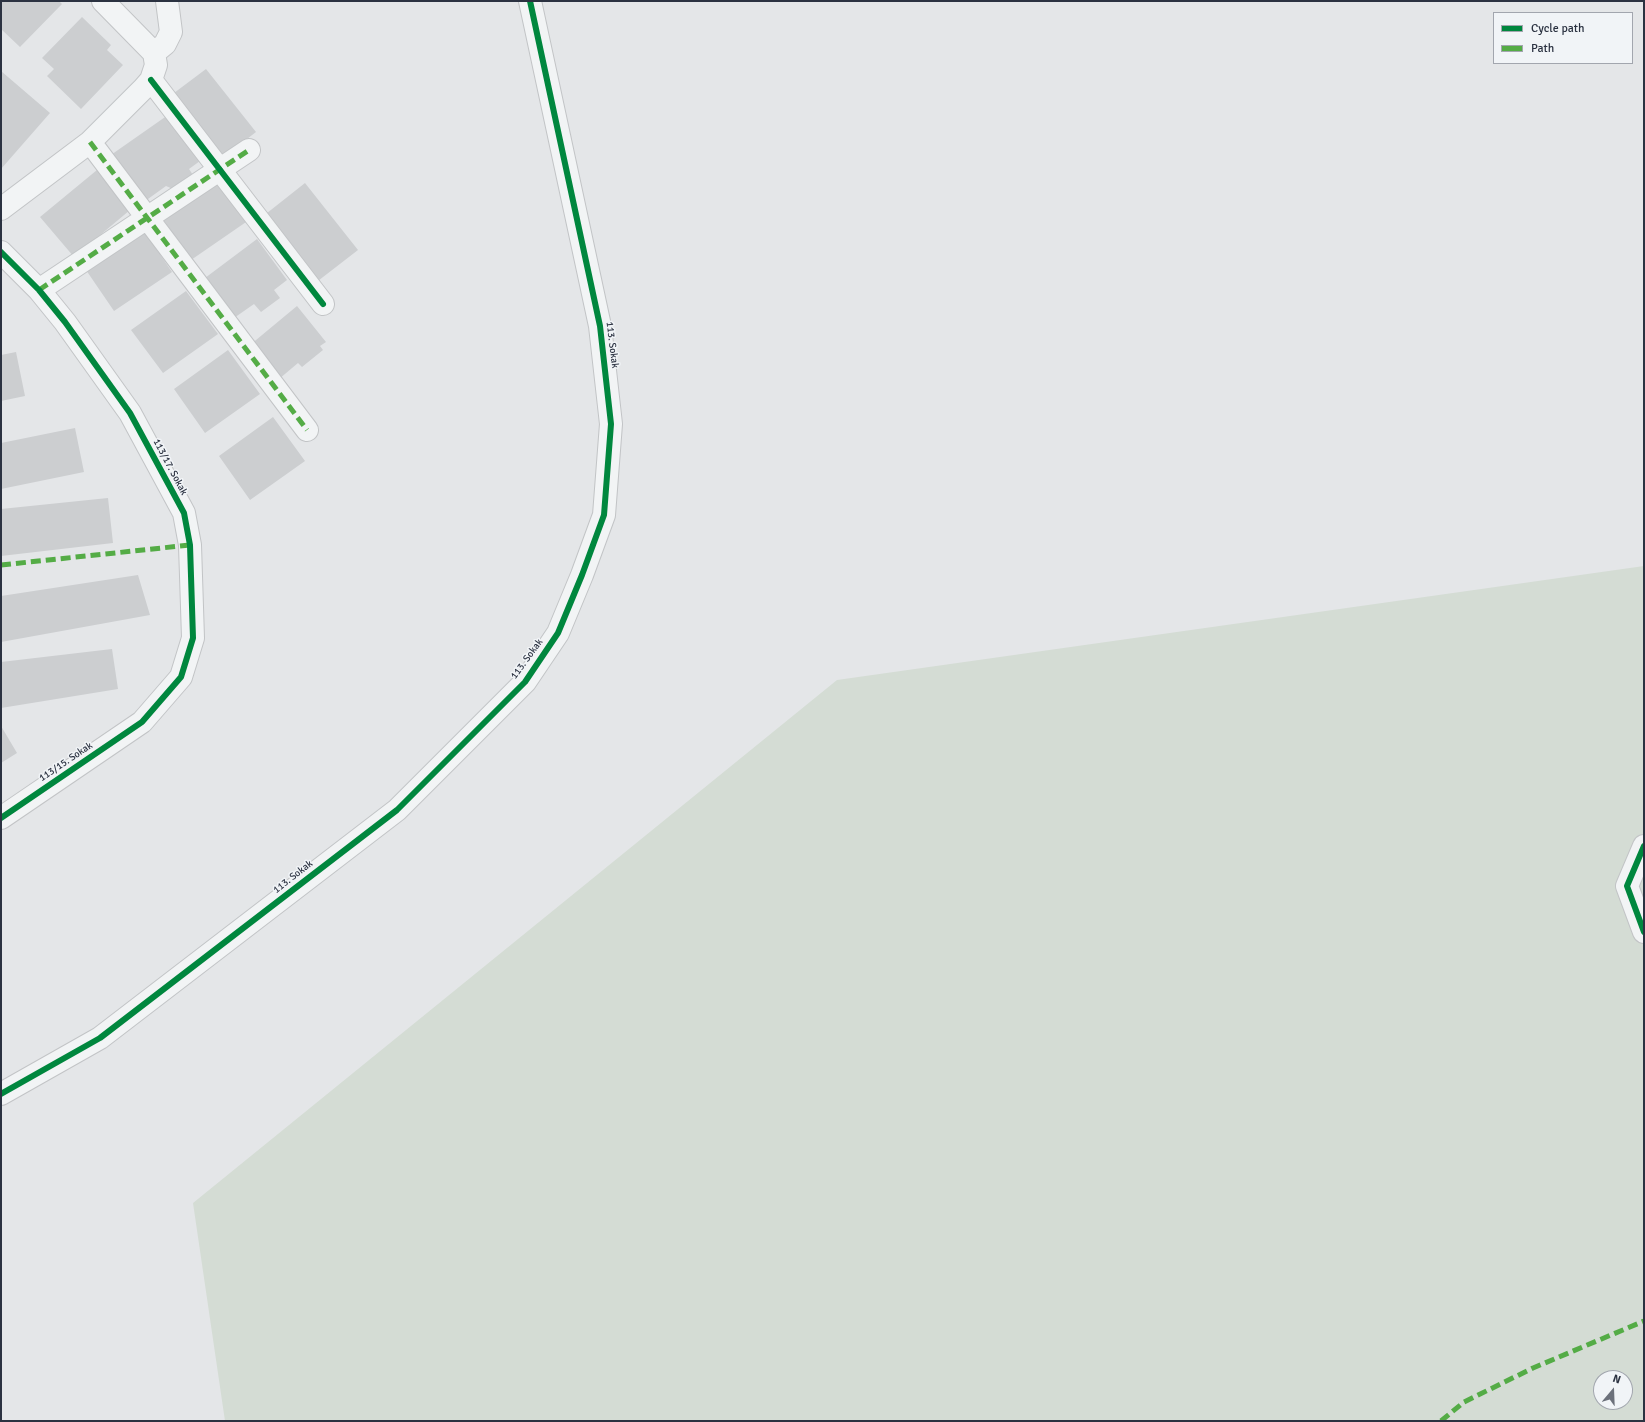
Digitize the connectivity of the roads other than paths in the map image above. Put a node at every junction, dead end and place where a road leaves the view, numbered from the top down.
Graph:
1 (103, 1) edge
2 (167, 1) edge
3 (530, 1) edge
4 (154, 53) junction
5 (151, 80) junction
6 (90, 142) junction
7 (249, 150) dead end
8 (220, 169) junction
9 (1, 209) edge
10 (148, 216) junction
11 (1, 252) edge
12 (39, 290) junction
13 (323, 304) dead end
14 (307, 430) dead end
15 (142, 722) joint
16 (1, 818) edge
17 (1644, 846) edge
18 (1644, 932) edge
19 (1, 1094) edge

1 - 4 street
2 - 4 street
3 - 19 street, 113. Sokak
4 - 5 street
5 - 6 street
5 - 8 street
6 - 9 street
6 - 10 street
7 - 8 street
8 - 10 street
8 - 13 street
10 - 12 street
10 - 14 street
11 - 12 street, 113/17. Sokak
12 - 15 street, 113/17. Sokak
15 - 16 street, 113/15. Sokak
17 - 18 street

